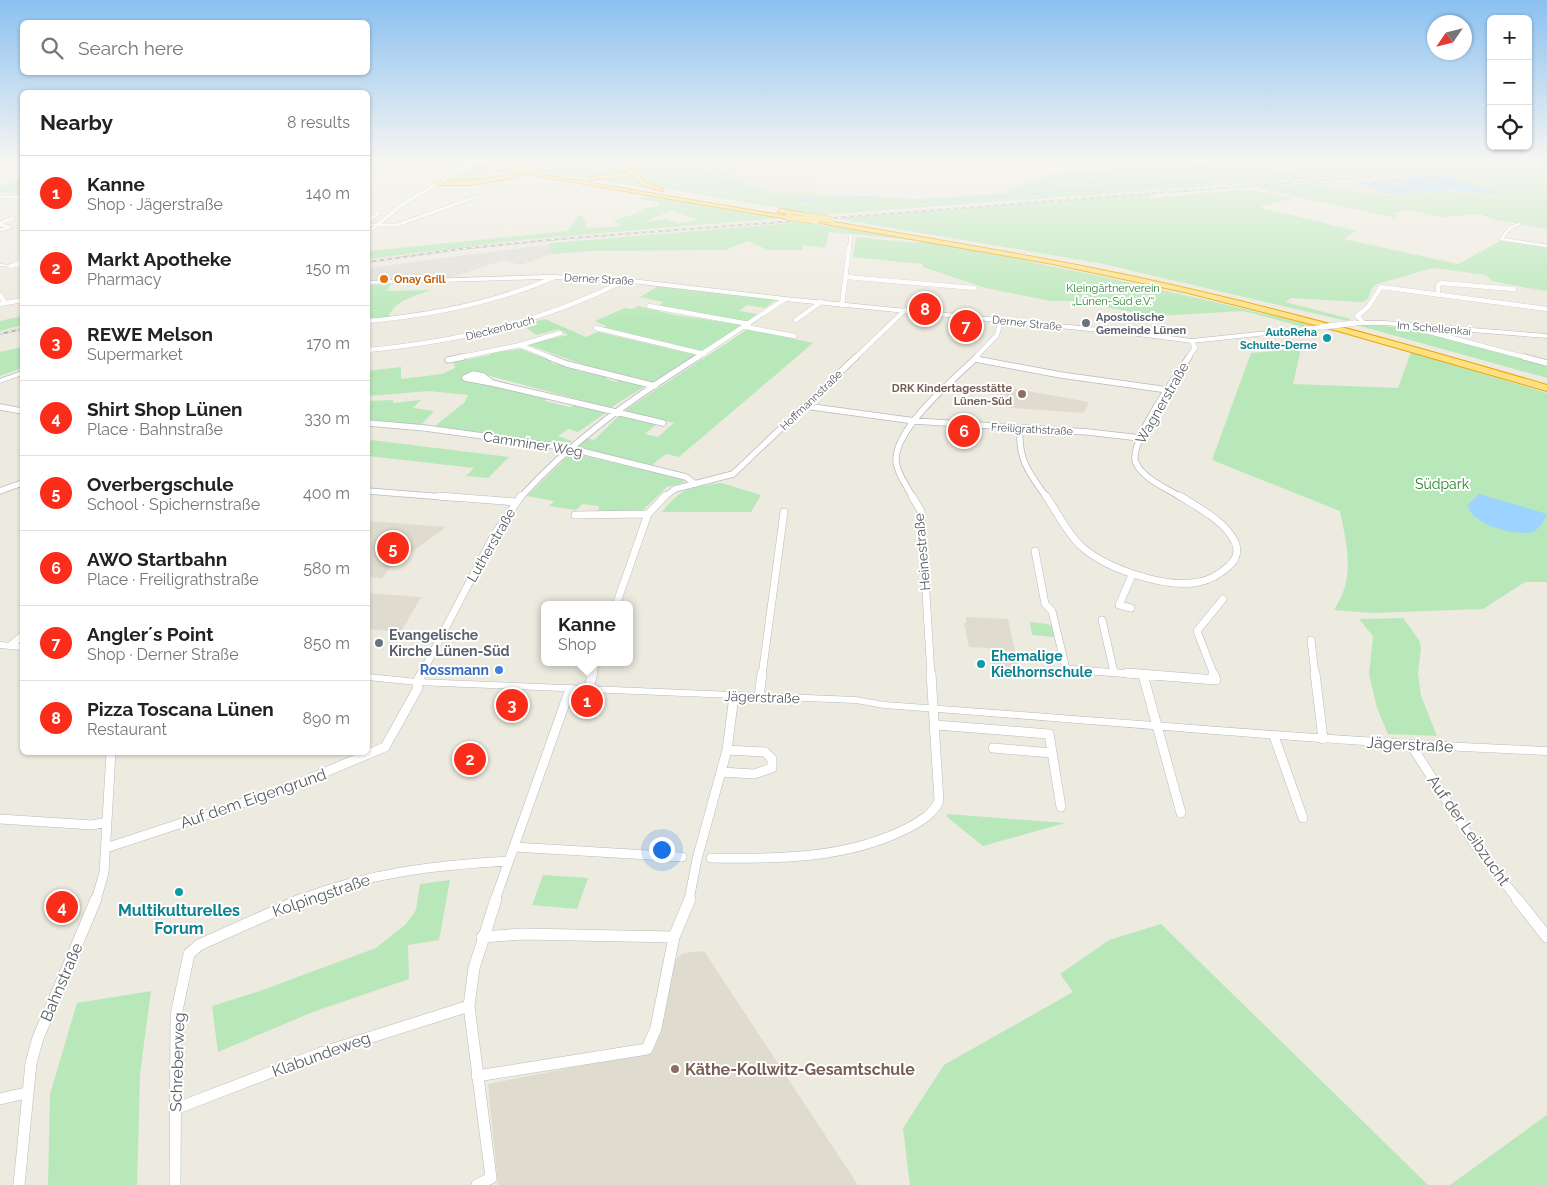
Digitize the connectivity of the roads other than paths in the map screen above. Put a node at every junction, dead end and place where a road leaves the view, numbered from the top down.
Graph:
1 (388, 216) edge
2 (422, 216) edge
3 (784, 216) edge
4 (806, 216) edge
5 (13, 218) dead end
6 (0, 224) edge
7 (370, 224) edge
8 (1519, 224) dead end
9 (376, 226) junction
10 (0, 230) edge
11 (370, 231) edge
12 (851, 235) dead end
13 (1547, 246) edge
14 (20, 263) edge
15 (0, 265) edge
16 (11, 266) junction
17 (20, 267) edge
18 (555, 277) junction
19 (846, 277) junction
20 (626, 280) junction
21 (370, 283) edge
22 (974, 288) dead end
23 (1514, 289) dead end
24 (1438, 294) junction
25 (0, 295) edge
26 (785, 299) junction
27 (20, 300) edge
28 (821, 302) junction
29 (3, 304) edge
30 (842, 304) junction
31 (649, 306) dead end
32 (1547, 308) edge
33 (905, 310) junction
34 (1362, 314) junction
35 (796, 320) dead end
36 (1001, 320) junction
37 (370, 321) edge
38 (1364, 323) junction
39 (1371, 323) junction
40 (1404, 325) junction
41 (747, 326) junction
42 (1320, 327) joint
43 (596, 328) dead end
44 (1439, 328) junction
45 (1448, 329) junction
46 (560, 333) dead end
47 (794, 336) dead end
48 (1547, 336) edge
49 (1452, 337) junction
50 (1464, 340) junction
51 (1192, 341) junction
52 (520, 345) junction
53 (370, 350) edge
54 (704, 354) junction
55 (975, 358) junction
56 (448, 360) dead end
57 (1547, 363) edge
58 (20, 374) edge
59 (0, 381) edge
60 (1547, 382) edge
61 (492, 383) dead end
62 (655, 386) junction
63 (1547, 388) edge
64 (1168, 390) junction
65 (805, 406) junction
66 (0, 407) edge
67 (20, 411) edge
68 (617, 412) junction
69 (915, 421) junction
70 (370, 423) edge
71 (663, 423) dead end
72 (1020, 428) junction
73 (1140, 438) junction
74 (568, 448) junction
75 (20, 484) edge
76 (695, 484) junction
77 (0, 491) edge
78 (370, 491) edge
79 (516, 502) junction
80 (784, 512) dead end
81 (648, 514) junction
82 (575, 515) dead end
83 (1035, 551) dead end
84 (1132, 575) junction
85 (1223, 599) dead end
86 (617, 601) edge
87 (1131, 608) dead end
88 (1102, 620) dead end
89 (20, 637) edge
90 (1311, 640) dead end
91 (5, 646) edge
92 (20, 647) edge
93 (595, 666) edge
94 (1114, 672) junction
95 (1143, 675) junction
96 (370, 677) edge
97 (417, 682) junction
98 (570, 689) junction
99 (588, 690) junction
100 (734, 696) junction
101 (759, 697) junction
102 (935, 708) junction
103 (936, 725) junction
104 (1156, 726) junction
105 (1274, 736) junction
106 (1323, 738) junction
107 (1411, 745) junction
108 (994, 748) dead end
109 (727, 750) junction
110 (1547, 751) edge
111 (370, 753) edge
112 (1052, 753) junction
113 (111, 755) edge
114 (366, 755) edge
115 (721, 772) junction
116 (1061, 807) dead end
117 (1181, 813) dead end
118 (1303, 818) dead end
119 (0, 819) edge
120 (107, 822) junction
121 (514, 847) junction
122 (106, 848) junction
123 (682, 857) dead end
124 (711, 858) dead end
125 (509, 861) junction
126 (482, 937) junction
127 (674, 937) junction
128 (1547, 937) edge
129 (199, 945) joint
130 (470, 1006) junction
131 (477, 1076) junction
132 (26, 1093) junction
133 (0, 1099) edge
134 (175, 1109) junction
135 (19, 1185) edge
136 (174, 1185) edge
137 (477, 1185) edge

1 - 9 main road
2 - 9 street
3 - 63 highway, bridge
4 - 60 highway, bridge
5 - 6 street
6 - 10 street
7 - 9 street
8 - 13 street
9 - 11 main road
12 - 19 street
14 - 16 street
15 - 16 street
16 - 17 street
18 - 20 street, Derner Straße
18 - 21 street, Derner Straße
18 - 37 street
19 - 22 street
19 - 30 street
20 - 26 street, Derner Straße
20 - 53 street, Dieckenbruch
23 - 24 street
24 - 32 street
24 - 34 street
25 - 29 street
26 - 28 street, Derner Straße
26 - 41 street, Lutherstraße
27 - 29 street
28 - 30 street, Derner Straße
28 - 35 street
30 - 33 street, Derner Straße
31 - 41 street
33 - 36 street, Derner Straße
33 - 65 street, Hoffmannstraße
34 - 38 street
34 - 39 street
36 - 51 street, Derner Straße
36 - 55 street, Heinestraße
38 - 39 street, Im Schellenkai
38 - 42 street, Im Schellenkai, bridge
39 - 40 street, Im Schellenkai
40 - 44 street, Im Schellenkai
40 - 49 street
41 - 47 street
41 - 54 street, Lutherstraße
42 - 51 street, Derner Straße
43 - 54 street
44 - 45 street, Im Schellenkai
44 - 49 street
45 - 48 street, Im Schellenkai
45 - 50 street
46 - 52 street
49 - 50 street
50 - 57 street
51 - 64 street, Wagnerstraße
52 - 56 street
52 - 62 street
54 - 62 street, Lutherstraße
55 - 64 street
55 - 69 street, Heinestraße
58 - 59 main road
61 - 68 street
62 - 68 street, Lutherstraße
64 - 73 street, Wagnerstraße
65 - 69 street, Freiligrathstraße
65 - 76 street, Hoffmannstraße
66 - 67 street
68 - 71 street
68 - 74 street, Lutherstraße
69 - 72 street, Freiligrathstraße
69 - 102 street, Heinestraße
70 - 74 street, Camminer Weg
72 - 73 street, Freiligrathstraße
72 - 84 street, Wagnerstraße
73 - 84 street, Wagnerstraße
74 - 76 street, Camminer Weg
74 - 79 street, Lutherstraße
75 - 77 street
76 - 81 street, Hoffmannstraße
78 - 79 street
79 - 97 street, Lutherstraße
80 - 101 street
81 - 82 street
81 - 86 street
83 - 94 street
84 - 87 street
85 - 95 street
88 - 94 street
89 - 91 street
90 - 106 street
91 - 92 street
93 - 99 street
94 - 95 street
95 - 104 street
96 - 97 street, Jägerstraße
97 - 98 street, Jägerstraße
97 - 111 street, Auf dem Eigengrund
98 - 99 street, Jägerstraße
98 - 121 street
99 - 100 street, Jägerstraße
100 - 101 street, Jägerstraße
100 - 109 street
101 - 102 street, Jägerstraße
102 - 103 street, Heinestraße
102 - 104 street, Jägerstraße
103 - 112 street
103 - 124 street, Heinestraße
104 - 105 street, Jägerstraße
104 - 117 street
105 - 106 street, Jägerstraße
105 - 118 street
106 - 107 street, Jägerstraße
107 - 110 street, Jägerstraße
107 - 128 street, Auf der Leibzucht
108 - 112 street
109 - 115 street
109 - 115 street
112 - 116 street
113 - 120 street, Bahnstraße
114 - 122 street, Auf dem Eigengrund
115 - 127 street
119 - 120 street
120 - 122 street, Bahnstraße
121 - 123 street
121 - 125 street
122 - 132 street, Bahnstraße
125 - 126 street
125 - 129 street, Kolpingstraße
126 - 127 street
126 - 130 street
127 - 131 street
129 - 134 street, Schreberweg
130 - 131 street
130 - 134 street, Klabundeweg
131 - 137 street
132 - 133 street
132 - 135 street, Bahnstraße
134 - 136 street, Schreberweg

